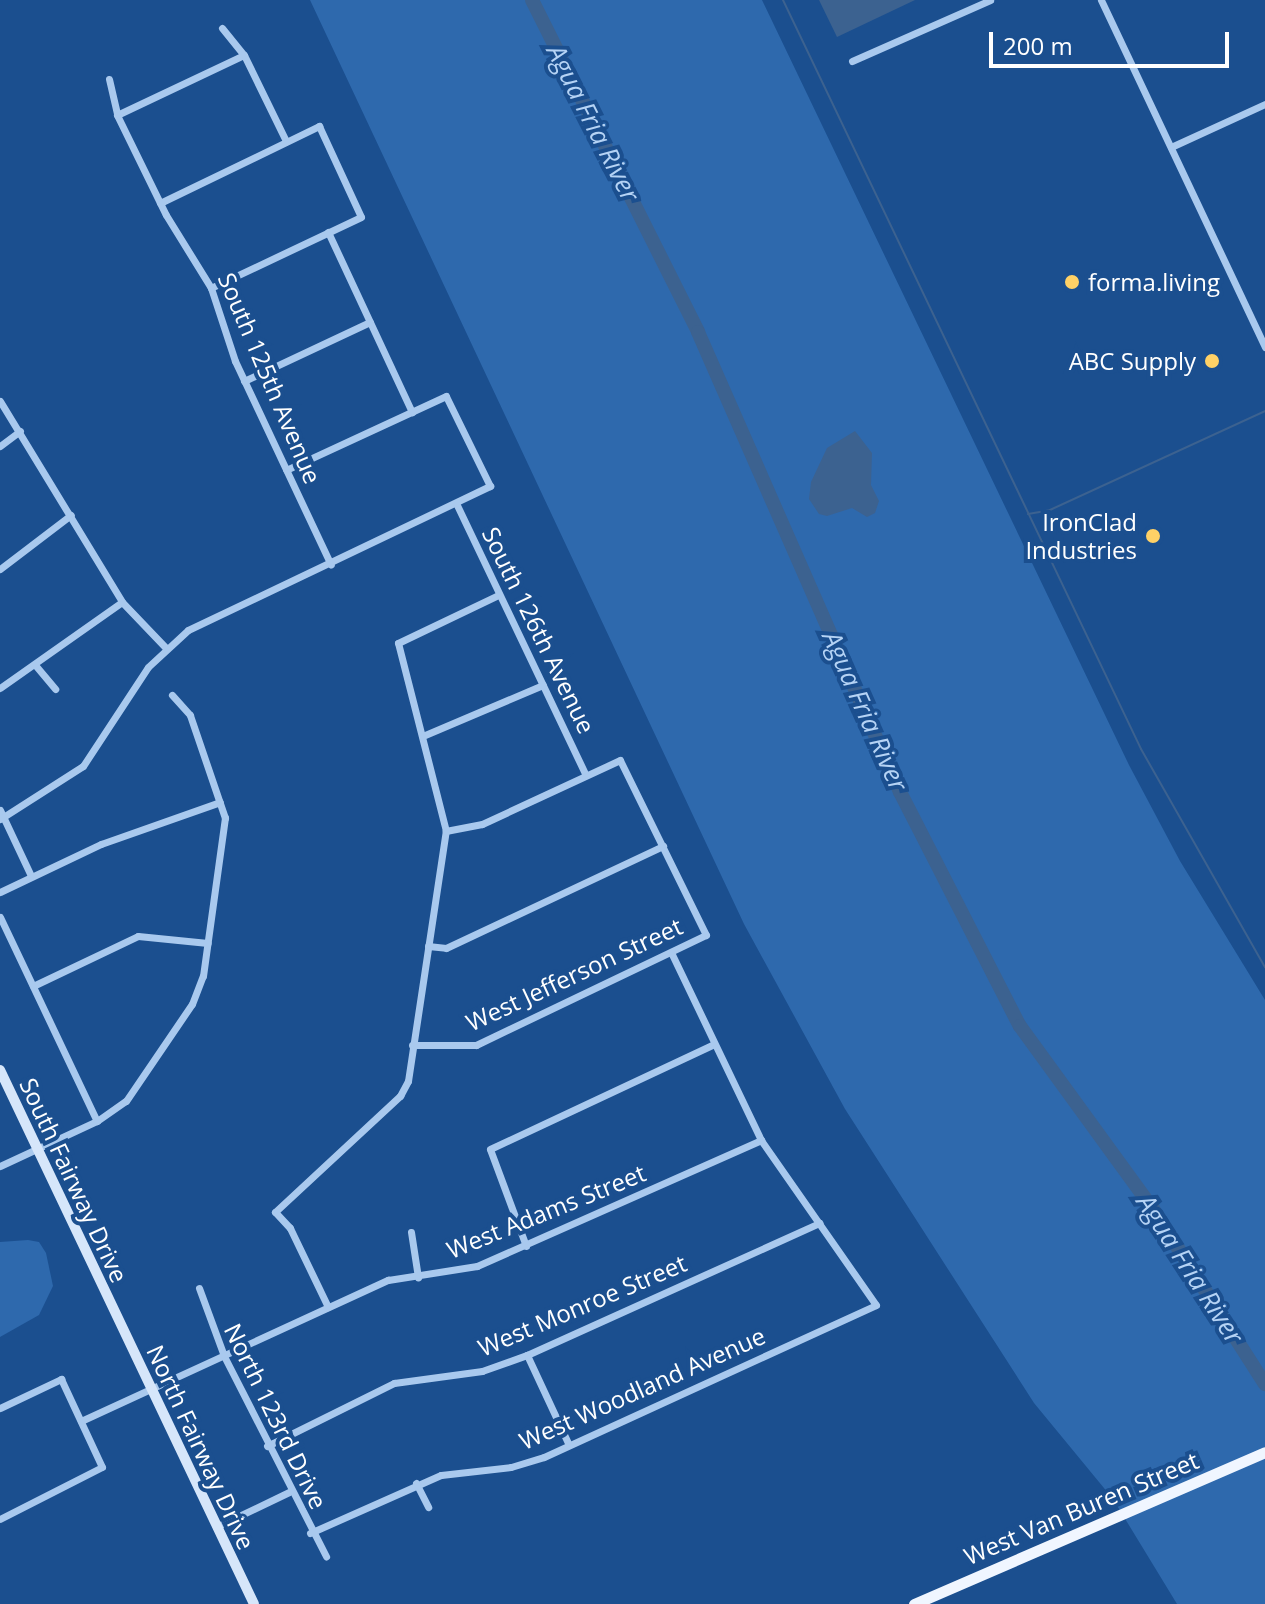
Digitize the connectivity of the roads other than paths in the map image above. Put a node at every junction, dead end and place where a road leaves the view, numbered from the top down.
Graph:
1 (990, 0) edge
2 (1101, 0) edge
3 (222, 28) dead end
4 (244, 55) junction
5 (852, 61) dead end
6 (109, 79) dead end
7 (1265, 104) edge
8 (117, 115) junction
9 (286, 141) junction
10 (1171, 147) junction
11 (160, 203) junction
12 (328, 232) junction
13 (211, 288) junction
14 (370, 322) junction
15 (1265, 347) edge
16 (244, 381) junction
17 (0, 401) edge
18 (412, 412) junction
19 (20, 431) junction
20 (0, 446) edge
21 (286, 470) junction
22 (456, 503) junction
23 (71, 515) junction
24 (331, 565) junction
25 (0, 569) edge
26 (498, 595) junction
27 (122, 602) junction
28 (166, 648) junction
29 (36, 666) junction
30 (543, 685) junction
31 (0, 688) edge
32 (55, 689) dead end
33 (172, 695) dead end
34 (425, 735) junction
35 (586, 775) junction
36 (220, 802) junction
37 (1, 815) edge
38 (446, 831) junction
39 (663, 846) junction
40 (31, 876) junction
41 (0, 892) edge
42 (0, 917) edge
43 (208, 943) junction
44 (428, 946) junction
45 (671, 952) junction
46 (33, 986) junction
47 (714, 1044) junction
48 (412, 1045) junction
49 (0, 1070) edge
50 (97, 1121) junction
51 (761, 1140) junction
52 (37, 1148) junction
53 (0, 1166) edge
54 (820, 1223) junction
55 (411, 1232) dead end
56 (526, 1246) junction
57 (418, 1277) junction
58 (199, 1288) dead end
59 (112, 1307) joint
60 (328, 1307) junction
61 (527, 1355) junction
62 (224, 1356) junction
63 (152, 1390) junction
64 (0, 1408) edge
65 (81, 1421) junction
66 (569, 1445) junction
67 (267, 1446) junction
68 (1265, 1452) edge
69 (416, 1483) junction
70 (289, 1492) junction
71 (428, 1507) dead end
72 (0, 1519) edge
73 (216, 1527) junction
74 (310, 1533) junction
75 (326, 1556) dead end
76 (254, 1604) edge
77 (914, 1604) edge

1 - 5 street
2 - 10 street
3 - 4 street
4 - 8 street
4 - 9 street
6 - 8 street, South 125th Avenue
7 - 10 street
8 - 11 street, South 125th Avenue
9 - 11 street
9 - 12 street
10 - 15 street
11 - 13 street, South 125th Avenue
12 - 13 street
12 - 14 street
13 - 16 street, South 125th Avenue
14 - 16 street
14 - 18 street
16 - 21 street, South 125th Avenue
17 - 19 street
18 - 21 street
18 - 22 street
19 - 20 street
19 - 23 street
21 - 24 street, South 125th Avenue
22 - 24 street
22 - 26 street, South 126th Avenue
23 - 25 street
23 - 27 street
24 - 28 street
26 - 30 street, South 126th Avenue
26 - 34 street
27 - 28 street
27 - 29 street
28 - 37 street
29 - 31 street
29 - 32 street
30 - 34 street
30 - 35 street, South 126th Avenue
33 - 36 street
34 - 38 street
35 - 38 street
35 - 39 street
36 - 40 street
36 - 43 street
37 - 40 street
38 - 44 street
39 - 44 street
39 - 45 street, West Jefferson Street
40 - 41 street
42 - 46 street
43 - 46 street
43 - 50 street
44 - 48 street
45 - 47 street
45 - 48 street, West Jefferson Street
46 - 50 street
47 - 51 street
47 - 56 street
48 - 60 street
49 - 52 street, South Fairway Drive
50 - 52 street
51 - 54 street
51 - 56 street, West Adams Street
52 - 53 street
52 - 59 street, South Fairway Drive
54 - 61 street, West Monroe Street
54 - 66 street, West Woodland Avenue
55 - 57 street
56 - 57 street, West Adams Street
57 - 60 street, West Adams Street
58 - 62 street, North 123rd Drive
59 - 63 street, North Fairway Drive
60 - 62 street, West Adams Street
61 - 66 street
61 - 67 street, West Monroe Street
62 - 63 street, West Adams Street
62 - 67 street, North 123rd Drive
63 - 65 street, West Adams Street
63 - 73 street, North Fairway Drive
64 - 65 street
65 - 72 street
66 - 69 street, West Woodland Avenue
67 - 70 street, North 123rd Drive
68 - 77 main road, West Van Buren Street
69 - 71 street
69 - 74 street, West Woodland Avenue
70 - 73 street
70 - 74 street, North 123rd Drive
73 - 76 street, North Fairway Drive
74 - 75 street, North 123rd Drive

